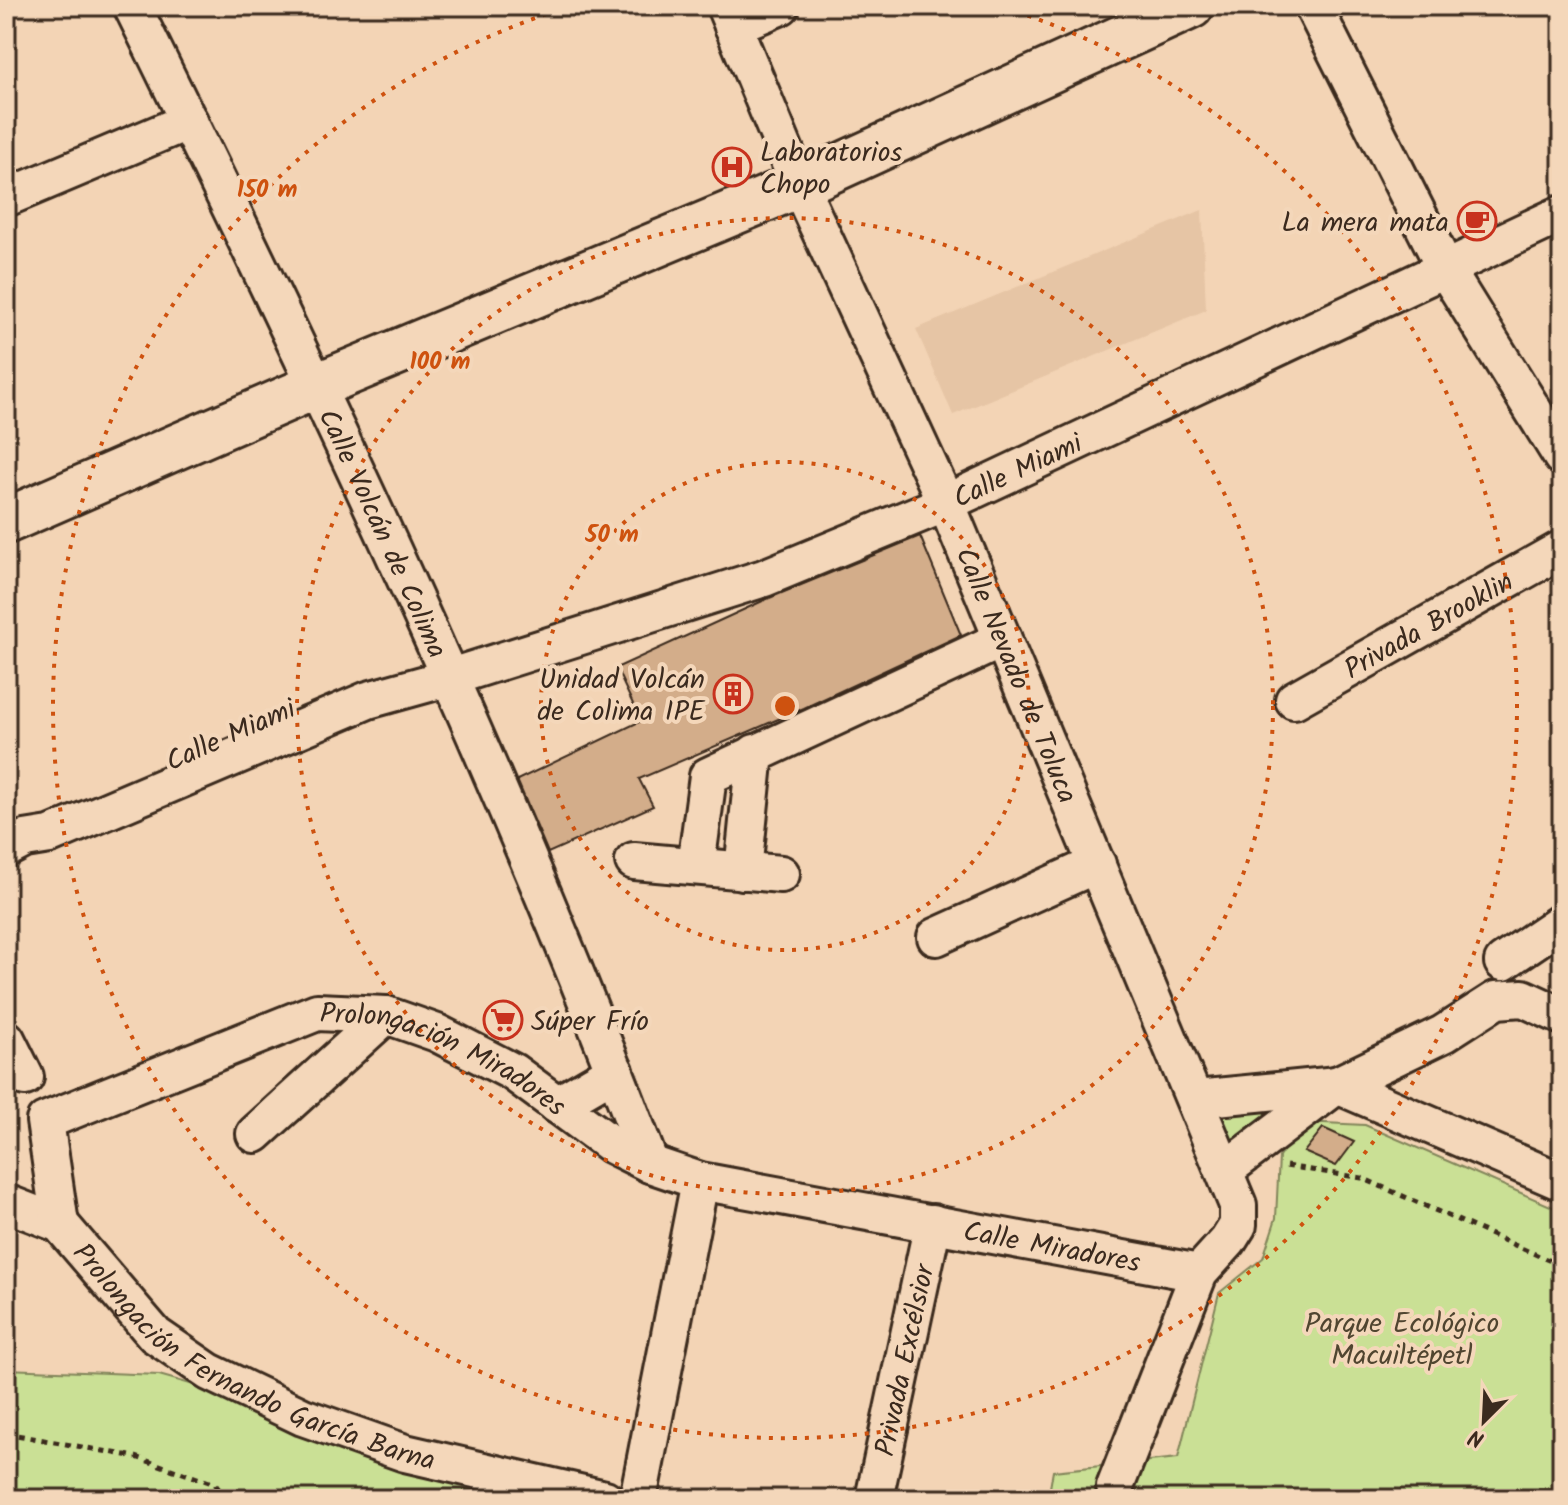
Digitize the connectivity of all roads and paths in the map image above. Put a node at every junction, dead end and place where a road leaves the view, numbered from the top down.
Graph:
1 (132, 6) edge
2 (781, 6) edge
3 (1191, 6) edge
4 (1313, 6) edge
5 (729, 16) edge
6 (189, 121) junction
7 (799, 185) junction
8 (6, 198) edge
9 (1562, 214) edge
10 (1446, 270) junction
11 (316, 386) junction
12 (1562, 457) edge
13 (946, 503) junction
14 (6, 521) edge
15 (1562, 549) edge
16 (1003, 639) junction
17 (451, 677) junction
18 (1294, 700) dead end
19 (755, 753) junction
20 (16, 844) edge
21 (634, 861) dead end
22 (1097, 864) junction
23 (696, 866) junction
24 (743, 871) junction
25 (781, 874) dead end
26 (1562, 922) edge
27 (936, 937) dead end
28 (1503, 962) dead end
29 (386, 1015) junction
30 (1562, 1016) edge
31 (6, 1039) edge
32 (615, 1071) junction
33 (25, 1077) dead end
34 (1337, 1085) junction
35 (1196, 1099) junction
36 (557, 1105) junction
37 (255, 1134) dead end
38 (650, 1164) junction
39 (1225, 1170) junction
40 (700, 1181) junction
41 (1562, 1182) edge
42 (6, 1203) edge
43 (933, 1223) junction
44 (60, 1224) junction
45 (1562, 1266) edge
46 (1199, 1273) junction
47 (6, 1433) edge
48 (1115, 1487) dead end
49 (1524, 1493) dead end
50 (226, 1499) edge
51 (605, 1499) edge
52 (638, 1499) edge
53 (874, 1499) edge
54 (1534, 1499) edge

1 - 6 street, Calle Volcán de Colima
2 - 5 street
3 - 7 main road
4 - 10 street
5 - 7 street, Calle Nevado de Toluca
6 - 8 street
6 - 11 street, Calle Volcán de Colima
7 - 11 main road
7 - 13 street, Calle Nevado de Toluca
9 - 10 street, Calle Miami
10 - 12 street
10 - 13 street, Calle Miami
11 - 14 main road
11 - 17 street, Calle Volcán de Colima
13 - 16 street, Calle Nevado de Toluca
13 - 17 street, Calle Miami
15 - 18 street, Privada Brooklin
16 - 19 street
16 - 22 street, Calle Nevado de Toluca
17 - 20 street, Calle Miami
17 - 32 street, Calle Volcán de Colima
19 - 23 street
19 - 24 street
21 - 23 street
22 - 27 street
22 - 35 street, Calle Nevado de Toluca
23 - 24 street
24 - 25 street
26 - 28 street
29 - 36 street, Prolongación Miradores
29 - 37 street
29 - 44 street, Prolongación Miradores
30 - 34 street
31 - 33 street
32 - 36 street
32 - 38 street, Calle Volcán de Colima
34 - 35 street
34 - 39 street
34 - 41 street
35 - 39 street, Calle Nevado de Toluca
36 - 38 street, Prolongación Miradores
38 - 40 street, Calle Miradores
39 - 45 path
39 - 46 street
40 - 43 street, Calle Miradores
40 - 52 street
42 - 44 street
43 - 46 street, Calle Miradores
43 - 53 street, Privada Excélsior
44 - 51 street, Prolongación Fernando García Barna
46 - 48 street
47 - 50 path
49 - 54 path

